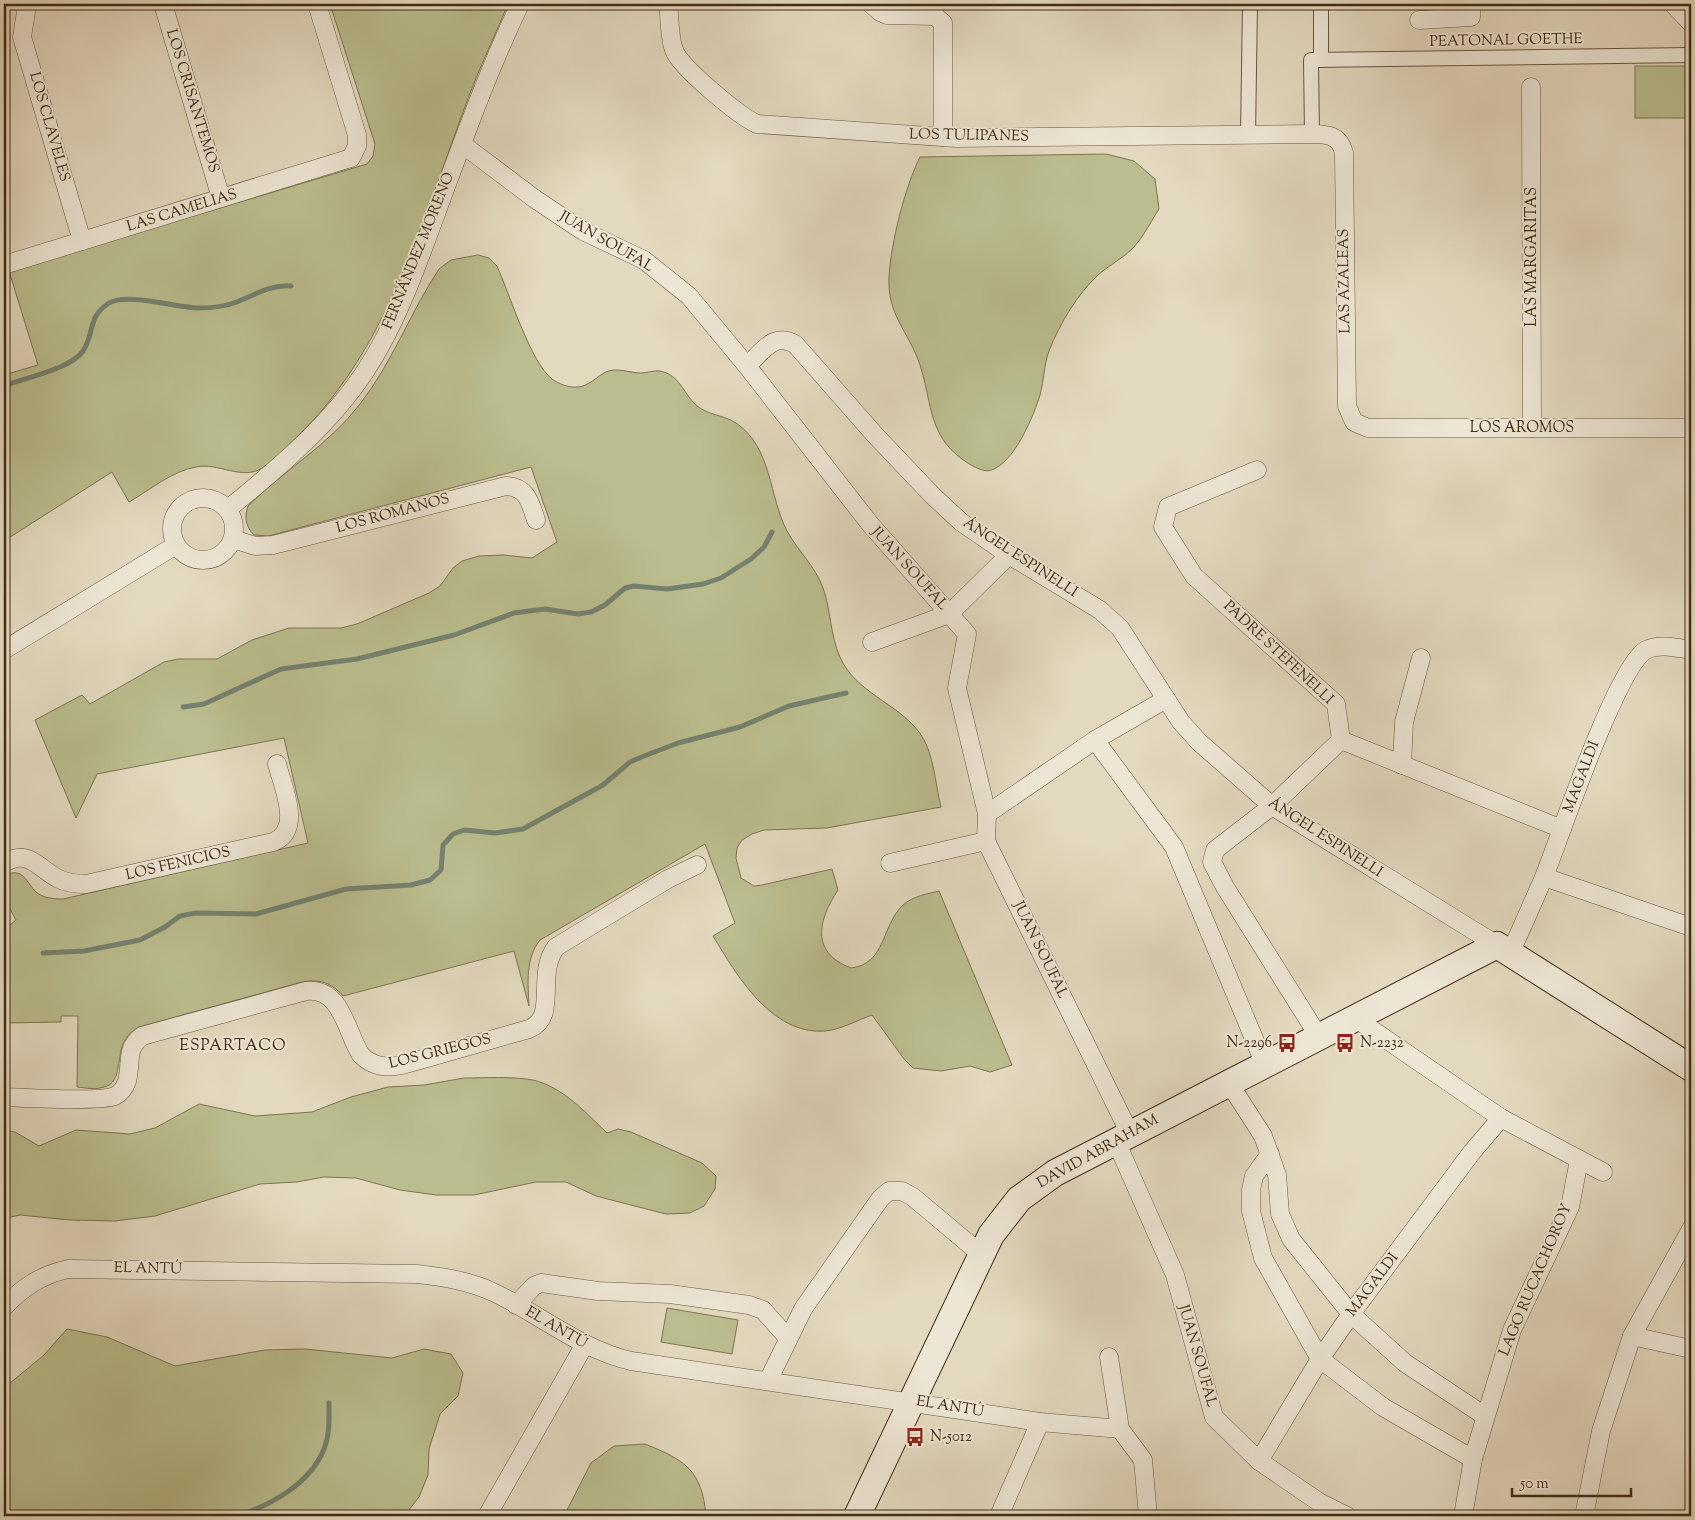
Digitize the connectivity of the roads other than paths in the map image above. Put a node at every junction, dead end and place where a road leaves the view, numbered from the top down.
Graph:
1 (163, 4) edge
2 (317, 4) edge
3 (520, 4) edge
4 (668, 4) edge
5 (871, 4) edge
6 (1250, 4) edge
7 (1321, 4) edge
8 (1470, 4) edge
9 (1673, 4) edge
10 (26, 12) dead end
11 (1419, 20) dead end
12 (1691, 23) edge
13 (1691, 55) edge
14 (1321, 60) junction
15 (1531, 87) dead end
16 (1312, 134) junction
17 (1248, 135) junction
18 (943, 137) junction
19 (1338, 140) joint
20 (462, 144) junction
21 (221, 198) junction
22 (82, 241) junction
23 (4, 265) edge
24 (747, 366) junction
25 (1354, 422) joint
26 (1532, 428) junction
27 (1691, 428) edge
28 (1256, 470) dead end
29 (228, 509) junction
30 (536, 520) dead end
31 (233, 539) junction
32 (176, 545) junction
33 (1009, 555) junction
34 (949, 614) junction
35 (872, 642) dead end
36 (4, 650) edge
37 (1691, 650) edge
38 (1422, 658) dead end
39 (1166, 700) junction
40 (1095, 740) junction
41 (1341, 740) junction
42 (278, 764) dead end
43 (1402, 765) junction
44 (1272, 806) junction
45 (987, 814) junction
46 (1562, 829) junction
47 (986, 840) junction
48 (4, 863) edge
49 (890, 863) dead end
50 (697, 865) dead end
51 (1544, 877) junction
52 (1691, 928) edge
53 (1504, 949) junction
54 (1355, 1018) junction
55 (1319, 1037) junction
56 (1265, 1065) junction
57 (1691, 1068) edge
58 (1229, 1083) junction
59 (4, 1097) edge
60 (1501, 1118) junction
61 (1123, 1138) junction
62 (1270, 1154) junction
63 (1579, 1160) junction
64 (1603, 1172) dead end
65 (1691, 1229) edge
66 (981, 1254) junction
67 (516, 1305) junction
68 (4, 1307) edge
69 (1351, 1314) junction
70 (1632, 1336) junction
71 (788, 1338) junction
72 (585, 1344) junction
73 (1691, 1349) edge
74 (1109, 1357) dead end
75 (1320, 1359) junction
76 (768, 1381) junction
77 (912, 1401) junction
78 (1485, 1416) junction
79 (1040, 1422) junction
80 (1120, 1429) junction
81 (1472, 1459) junction
82 (1259, 1460) junction
83 (487, 1516) edge
84 (858, 1516) edge
85 (999, 1516) edge
86 (1148, 1516) edge
87 (1347, 1516) edge
88 (1464, 1516) edge
89 (1584, 1516) edge

1 - 21 street, LOS CRISANTEMOS
2 - 21 street, LAS CAMELIAS
3 - 20 street, FERNÁNDEZ MORENO
4 - 18 street, LOS TULIPANES
5 - 18 street
6 - 17 street
7 - 14 street
8 - 11 street
9 - 12 street
10 - 22 street, LOS CLAVELES
13 - 14 street, PEATONAL GOETHE
14 - 16 street
15 - 26 street, LAS MARGARITAS
16 - 17 street, LOS TULIPANES
16 - 19 street, LOS TULIPANES
17 - 18 street, LOS TULIPANES
19 - 25 street, LAS AZALEAS
20 - 24 street, JUAN SOUFAL
20 - 29 street, FERNÁNDEZ MORENO
21 - 22 street, LAS CAMELIAS
22 - 23 street, LAS CAMELIAS
24 - 33 street, ÁNGEL ESPINELLI
24 - 34 street, JUAN SOUFAL
25 - 26 street, LOS AROMOS
26 - 27 street, LOS AROMOS
28 - 41 street, PADRE STEFENELLI
29 - 31 street
29 - 32 street
30 - 31 street, LOS ROMANOS
31 - 32 street
32 - 36 street
33 - 34 street
33 - 39 street, ÁNGEL ESPINELLI
34 - 35 street
34 - 45 street, JUAN SOUFAL
37 - 46 street, MAGALDI
38 - 43 street
39 - 40 street
39 - 44 street, ÁNGEL ESPINELLI
40 - 45 street
40 - 56 street
41 - 43 street
41 - 44 street
42 - 48 street, LOS FENICIOS
43 - 46 street
44 - 53 street, ÁNGEL ESPINELLI
44 - 55 street
45 - 47 street, JUAN SOUFAL
46 - 51 street, MAGALDI
47 - 49 street
47 - 61 street, JUAN SOUFAL
50 - 59 street, LOS GRIEGOS
51 - 52 street
51 - 53 street, MAGALDI
53 - 54 main road, DAVID ABRAHAM
53 - 57 main road, ÁNGEL ESPINELLI
54 - 55 main road, DAVID ABRAHAM
54 - 60 street
55 - 56 main road, DAVID ABRAHAM
56 - 58 main road, DAVID ABRAHAM
58 - 61 main road, DAVID ABRAHAM
58 - 62 street
60 - 63 street
60 - 69 street, MAGALDI
61 - 66 main road, DAVID ABRAHAM
61 - 82 street, JUAN SOUFAL
62 - 69 street
62 - 75 street
63 - 64 street
63 - 78 street, LAGO RUCACHOROY
65 - 70 street
66 - 71 street
66 - 77 main road, DAVID ABRAHAM
67 - 68 street, EL ANTÚ
67 - 71 street
67 - 72 street, EL ANTÚ
69 - 75 street, MAGALDI
69 - 78 street
70 - 73 street
70 - 89 street
71 - 76 street
72 - 76 street, EL ANTÚ
72 - 83 street
74 - 80 street
75 - 81 street
75 - 82 street, MAGALDI
76 - 77 street, EL ANTÚ
77 - 79 street, EL ANTÚ
77 - 84 main road, DAVID ABRAHAM
78 - 81 street, LAGO RUCACHOROY
79 - 80 street, EL ANTÚ
79 - 85 street
80 - 86 street
81 - 88 street, LAGO RUCACHOROY
82 - 87 street, JUAN SOUFAL

